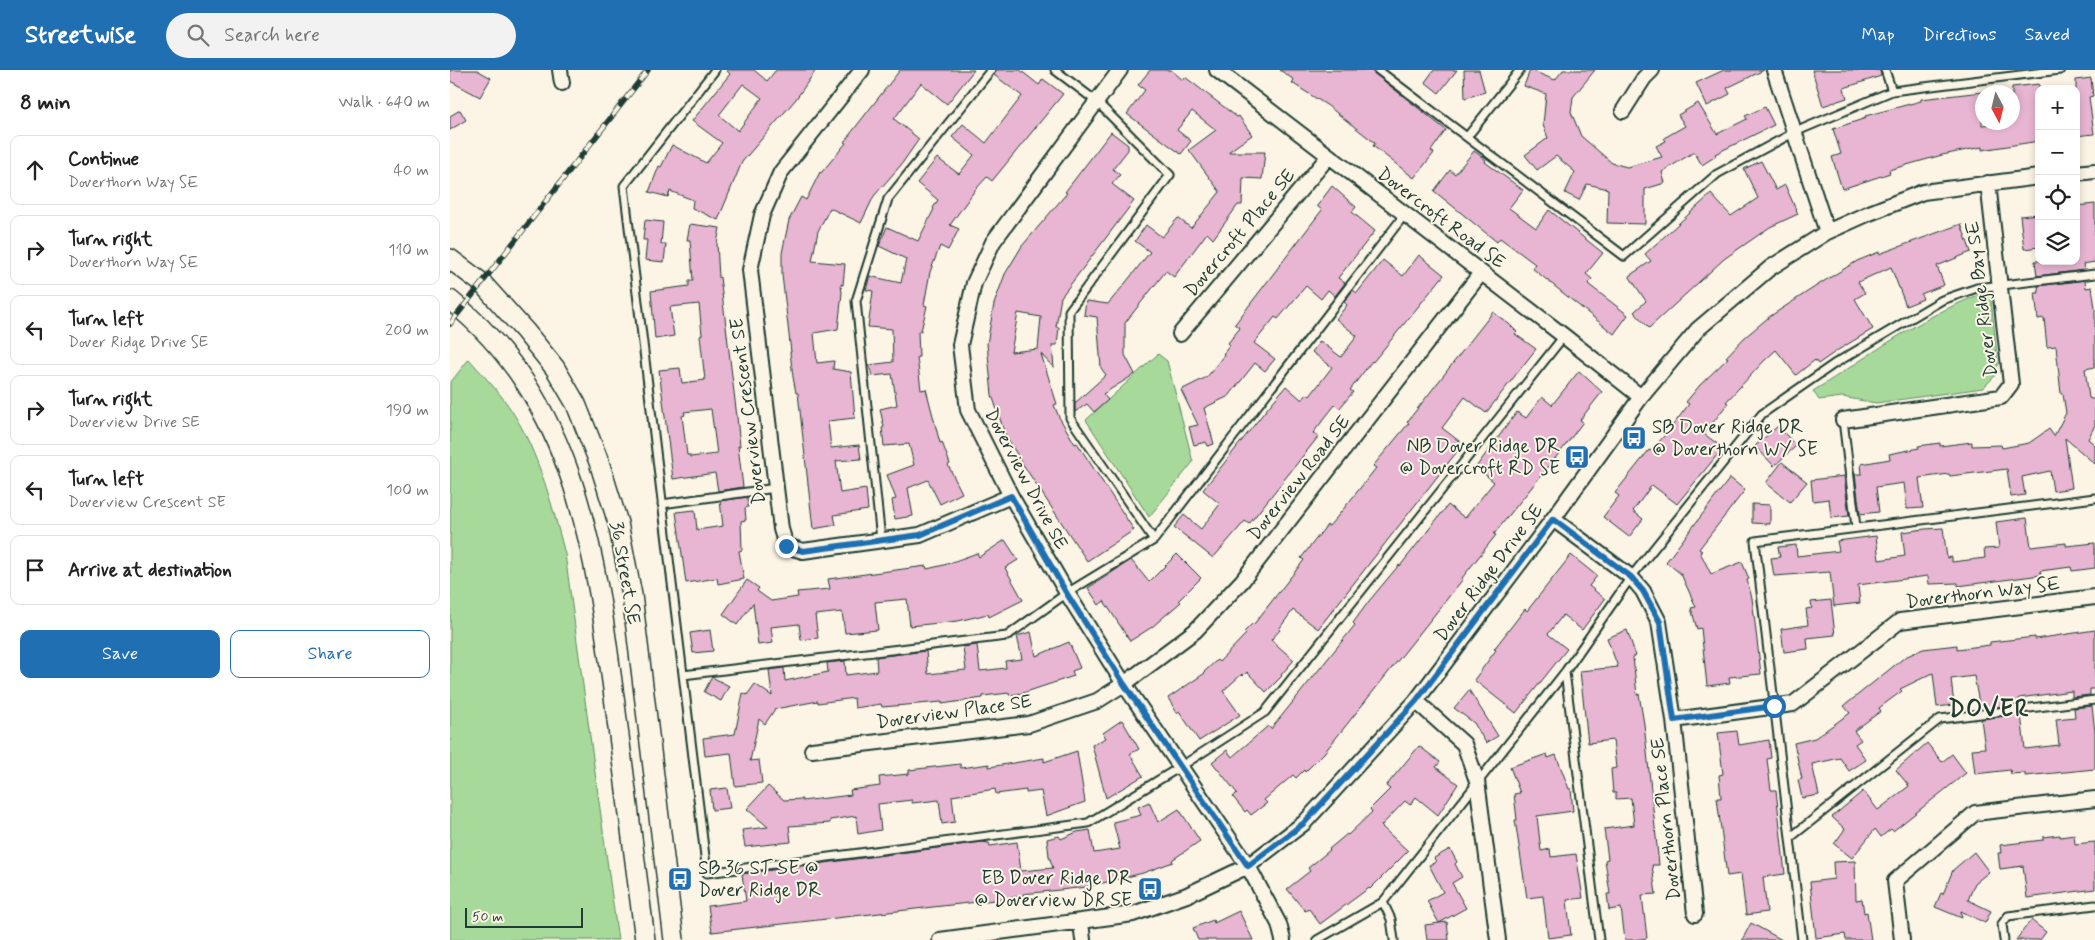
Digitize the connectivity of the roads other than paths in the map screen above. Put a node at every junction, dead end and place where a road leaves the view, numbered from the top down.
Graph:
1 (715, 70) edge
2 (862, 70) edge
3 (991, 70) edge
4 (1055, 70) edge
5 (1120, 70) edge
6 (1217, 70) edge
7 (1378, 70) edge
8 (1520, 70) edge
9 (1652, 70) edge
10 (1774, 70) edge
11 (1885, 70) edge
12 (2060, 70) edge
13 (1892, 91) junction
14 (1096, 101) junction
15 (1623, 111) dead end
16 (1795, 132) junction
17 (1467, 137) junction
18 (1328, 157) junction
19 (2095, 171) edge
20 (2080, 173) edge
21 (2035, 177) edge
22 (1988, 183) junction
23 (1405, 214) junction
24 (1827, 232) junction
25 (450, 258) edge
26 (1481, 273) junction
27 (2095, 274) edge
28 (1999, 285) junction
29 (450, 300) edge
30 (1180, 334) dead end
31 (1564, 336) junction
32 (1641, 397) junction
33 (1843, 420) joint
34 (776, 488) junction
35 (1011, 496) junction
36 (2095, 498) edge
37 (662, 504) junction
38 (1553, 519) junction
39 (1856, 527) junction
40 (880, 540) junction
41 (1154, 540) junction
42 (1631, 577) junction
43 (1067, 594) junction
44 (2095, 597) edge
45 (1565, 672) junction
46 (683, 675) junction
47 (1124, 684) junction
48 (2095, 700) edge
49 (1416, 701) junction
50 (1774, 706) junction
51 (1674, 720) junction
52 (812, 750) dead end
53 (1180, 767) junction
54 (1477, 781) junction
55 (2095, 799) edge
56 (1791, 837) junction
57 (1248, 866) junction
58 (1383, 902) junction
59 (2095, 905) edge
60 (1695, 914) dead end
61 (1081, 922) junction
62 (645, 940) edge
63 (674, 940) edge
64 (940, 940) edge
65 (1083, 940) edge
66 (1283, 940) edge
67 (1317, 940) edge
68 (1394, 940) edge
69 (1498, 940) edge
70 (1599, 940) edge
71 (1802, 940) edge
72 (1902, 940) edge
73 (2004, 940) edge

1 - 37 lane
2 - 34 street, Doverview Crescent SE
3 - 40 lane
4 - 14 lane
5 - 14 street, Doverview Drive SE
6 - 18 street, Dovercroft Road SE
7 - 17 lane
8 - 17 lane
9 - 15 street
10 - 16 street
11 - 13 lane
12 - 13 lane
13 - 16 lane
14 - 35 street, Doverview Drive SE
14 - 41 lane
16 - 17 lane
16 - 24 street
18 - 23 street, Dovercroft Road SE
18 - 30 street, Dovercroft Place SE
19 - 20 street
21 - 22 street, Dover Ridge Drive SE
22 - 24 street, Dover Ridge Drive SE
22 - 28 street, Dover Ridge Bay SE
23 - 26 street, Dovercroft Road SE
23 - 41 lane
24 - 32 street, Dover Ridge Drive SE
25 - 63 main road, 36 Street SE
26 - 31 street, Dovercroft Road SE
26 - 47 street, Doverview Road SE
27 - 28 lane
28 - 33 street, Dover Ridge Bay SE
28 - 42 lane
29 - 62 main road, 36 Street SE
31 - 32 street, Dovercroft Road SE
31 - 53 lane
32 - 38 street, Dover Ridge Drive SE
33 - 39 lane
34 - 37 lane
34 - 40 street, Doverview Crescent SE
35 - 40 street, Doverview Crescent SE
35 - 43 street, Doverview Drive SE
36 - 39 lane
37 - 46 lane
38 - 42 street
38 - 49 street, Dover Ridge Drive SE
39 - 50 lane
41 - 43 lane
42 - 45 lane
42 - 51 street
43 - 46 lane
43 - 47 street, Doverview Drive SE
44 - 50 street, Doverthorn Way SE
45 - 54 lane
45 - 70 lane
46 - 53 lane
47 - 52 street, Doverview Place SE
47 - 53 street, Doverview Drive SE
48 - 56 lane
49 - 54 street
49 - 57 street, Dover Ridge Drive SE
50 - 51 street, Doverthorn Way SE
50 - 56 lane
51 - 60 street, Doverthorn Place SE
53 - 57 street, Doverview Drive SE
54 - 58 lane
54 - 69 street
55 - 72 street
56 - 71 lane
57 - 61 street, Dover Ridge Drive SE
57 - 66 street, Doverview Drive SE
58 - 67 lane
58 - 68 lane
59 - 73 lane
61 - 64 street, Dover Ridge Drive SE
61 - 65 street

